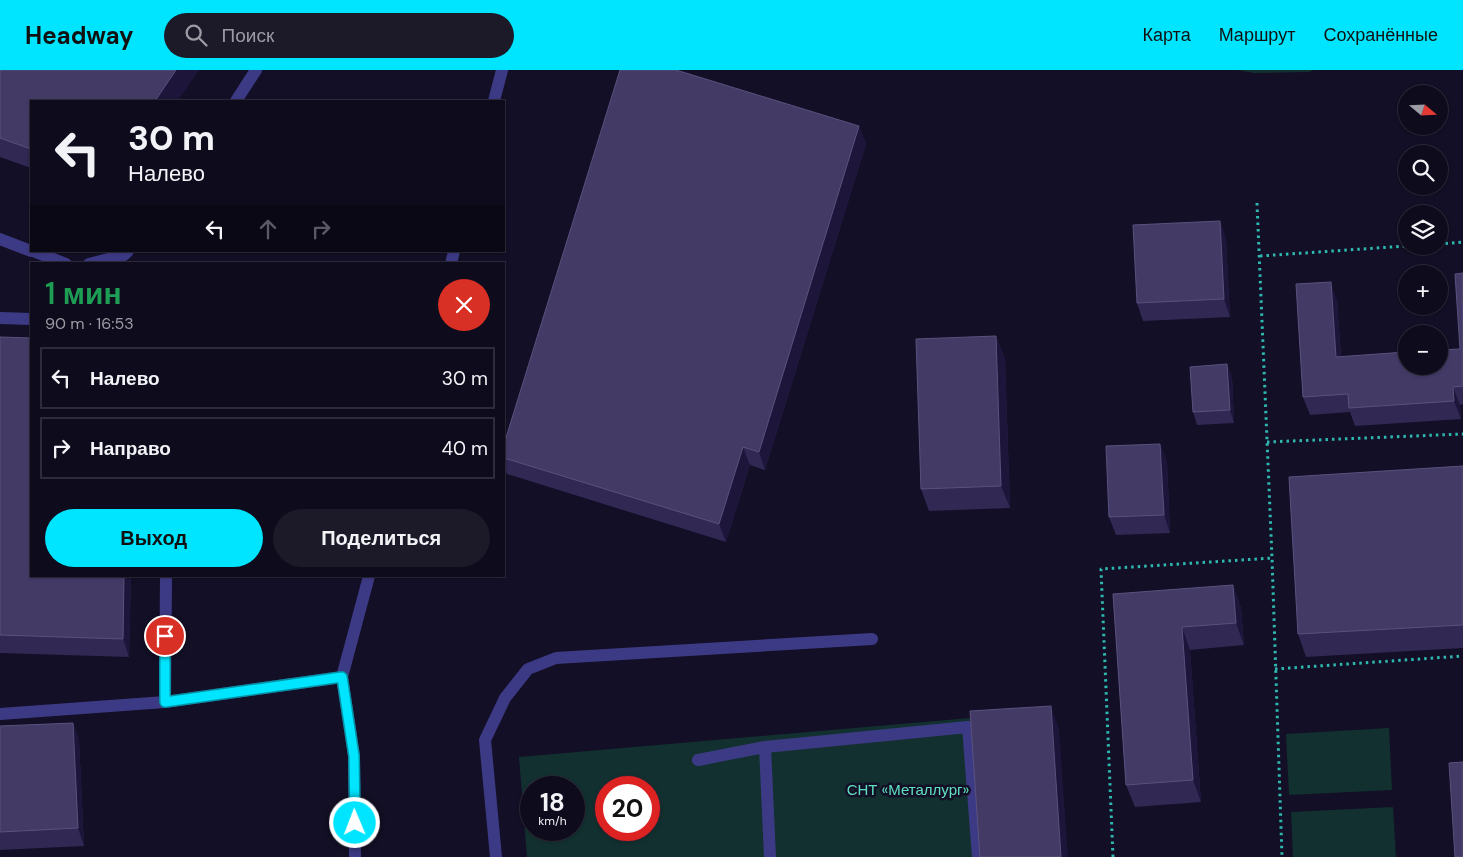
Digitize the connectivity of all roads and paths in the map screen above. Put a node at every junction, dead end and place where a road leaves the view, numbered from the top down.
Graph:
1 (256, 70) edge
2 (502, 70) edge
3 (237, 100) edge
4 (494, 100) edge
5 (1258, 203) dead end
6 (0, 239) edge
7 (1463, 242) edge
8 (1448, 243) edge
9 (1398, 247) edge
10 (30, 250) edge
11 (35, 252) edge
12 (127, 252) edge
13 (1260, 256) junction
14 (61, 262) edge
15 (97, 262) edge
16 (0, 318) edge
17 (30, 319) edge
18 (1463, 434) edge
19 (1267, 442) junction
20 (1272, 558) junction
21 (166, 577) edge
22 (368, 577) edge
23 (872, 639) dead end
24 (1463, 656) edge
25 (1276, 669) junction
26 (342, 677) junction
27 (165, 702) junction
28 (0, 714) edge
29 (765, 746) junction
30 (698, 760) dead end
31 (355, 857) edge
32 (496, 857) edge
33 (770, 857) edge
34 (978, 857) edge
35 (1113, 857) edge
36 (1282, 857) edge

1 - 3 lane
2 - 4 lane
5 - 13 path
6 - 10 lane
7 - 8 path
9 - 13 path
11 - 14 lane
12 - 15 lane
13 - 19 path
16 - 17 lane
18 - 19 path
19 - 20 path
20 - 25 path
20 - 35 path
21 - 27 lane
22 - 26 lane
23 - 32 lane
24 - 25 path
25 - 36 path
26 - 27 lane
26 - 31 lane
27 - 28 lane
29 - 30 lane
29 - 33 lane
29 - 34 lane

